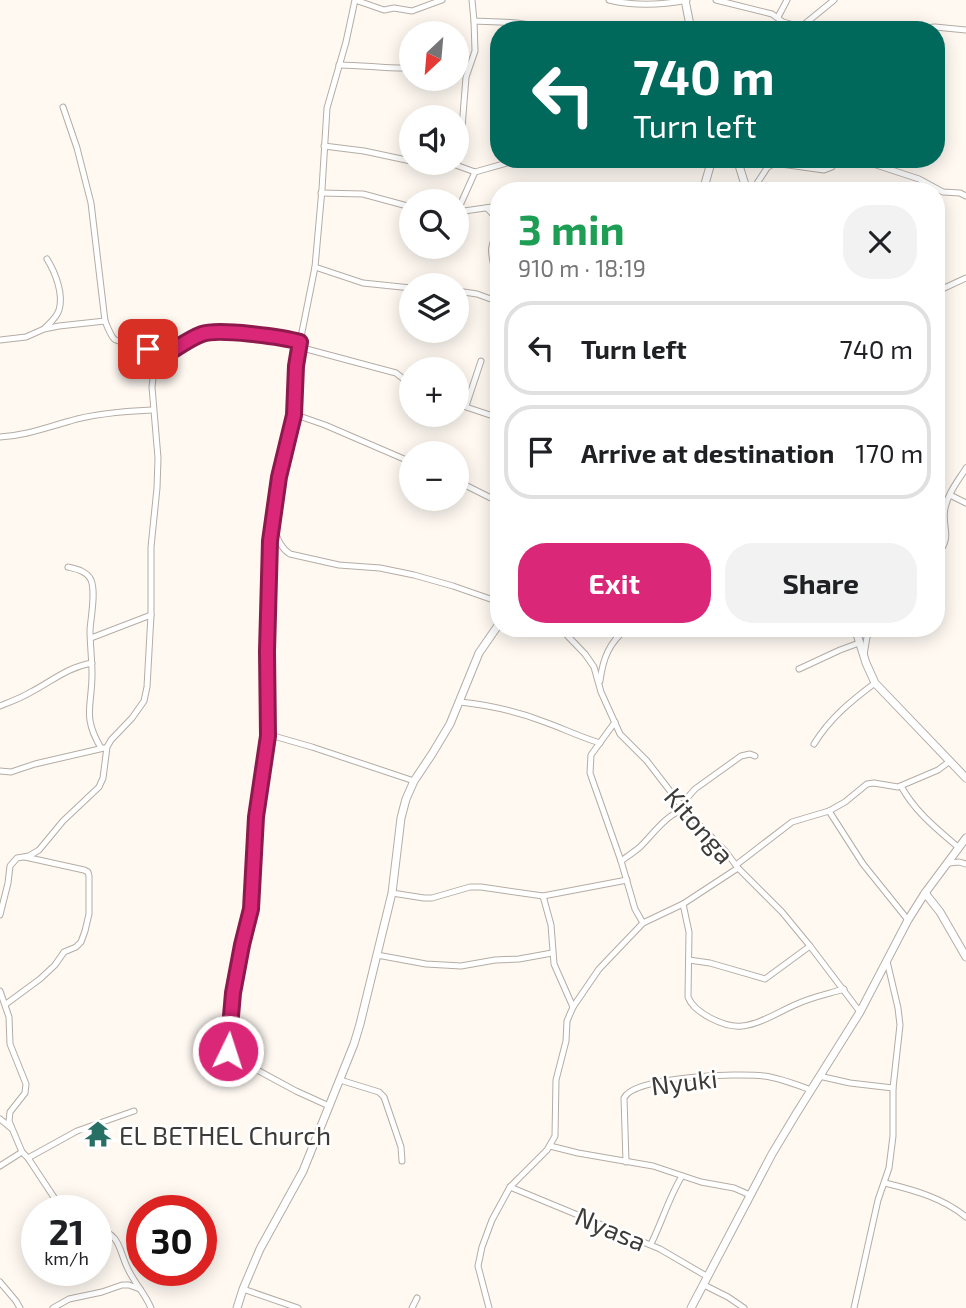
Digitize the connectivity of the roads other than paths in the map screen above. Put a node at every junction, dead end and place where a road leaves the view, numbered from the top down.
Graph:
1 (442, 0) edge
2 (472, 0) edge
3 (609, 0) edge
4 (686, 0) edge
5 (716, 0) edge
6 (787, 0) edge
7 (834, 0) edge
8 (726, 1) edge
9 (778, 17) junction
10 (474, 21) junction
11 (690, 21) edge
12 (784, 21) edge
13 (812, 21) edge
14 (490, 22) edge
15 (945, 28) edge
16 (966, 30) edge
17 (340, 65) junction
18 (399, 69) edge
19 (469, 69) edge
20 (63, 107) dead end
21 (324, 146) junction
22 (399, 158) edge
23 (490, 168) edge
24 (768, 168) edge
25 (810, 168) edge
26 (829, 168) edge
27 (885, 168) edge
28 (469, 169) edge
29 (475, 172) junction
30 (757, 182) edge
31 (925, 182) edge
32 (467, 189) edge
33 (945, 192) edge
34 (321, 193) junction
35 (966, 196) edge
36 (399, 204) edge
37 (490, 207) edge
38 (486, 208) junction
39 (469, 210) edge
40 (490, 212) edge
41 (47, 259) dead end
42 (314, 267) junction
43 (966, 278) edge
44 (399, 287) edge
45 (945, 288) edge
46 (469, 293) edge
47 (490, 299) edge
48 (105, 321) junction
49 (44, 329) junction
50 (0, 340) edge
51 (299, 345) junction
52 (164, 356) junction
53 (481, 361) dead end
54 (399, 375) edge
55 (469, 397) edge
56 (469, 407) edge
57 (152, 410) junction
58 (294, 415) junction
59 (490, 415) edge
60 (0, 437) edge
61 (399, 457) edge
62 (966, 468) edge
63 (469, 487) edge
64 (950, 495) junction
65 (490, 498) edge
66 (966, 503) edge
67 (945, 509) edge
68 (945, 509) edge
69 (272, 525) junction
70 (945, 543) edge
71 (68, 567) dead end
72 (490, 599) edge
73 (152, 615) junction
74 (490, 637) edge
75 (568, 637) edge
76 (617, 637) edge
77 (857, 637) edge
78 (867, 637) edge
79 (91, 638) junction
80 (859, 643) junction
81 (864, 658) junction
82 (92, 663) junction
83 (799, 670) dead end
84 (875, 682) junction
85 (600, 684) junction
86 (460, 702) junction
87 (0, 706) edge
88 (615, 722) junction
89 (268, 736) junction
90 (600, 743) junction
91 (814, 744) dead end
92 (104, 748) junction
93 (755, 757) dead end
94 (950, 761) junction
95 (0, 771) edge
96 (966, 778) edge
97 (414, 781) junction
98 (901, 786) junction
99 (683, 808) junction
100 (829, 811) junction
101 (966, 838) edge
102 (959, 848) junction
103 (22, 857) junction
104 (621, 861) junction
105 (949, 863) junction
106 (966, 864) edge
107 (737, 867) junction
108 (627, 880) junction
109 (392, 893) junction
110 (925, 893) junction
111 (543, 896) junction
112 (683, 904) junction
113 (0, 915) edge
114 (908, 920) junction
115 (643, 923) junction
116 (810, 946) junction
117 (552, 953) junction
118 (377, 955) junction
119 (966, 956) edge
120 (689, 960) junction
121 (887, 961) junction
122 (844, 989) junction
123 (0, 991) edge
124 (6, 1004) junction
125 (573, 1007) junction
126 (860, 1012) junction
127 (819, 1076) junction
128 (340, 1080) junction
129 (894, 1088) junction
130 (810, 1090) junction
131 (329, 1106) junction
132 (134, 1111) dead end
133 (0, 1119) edge
134 (13, 1130) junction
135 (550, 1146) junction
136 (22, 1152) junction
137 (28, 1158) junction
138 (402, 1161) dead end
139 (626, 1162) junction
140 (0, 1166) edge
141 (682, 1176) junction
142 (885, 1183) junction
143 (510, 1187) junction
144 (52, 1195) edge
145 (750, 1195) junction
146 (966, 1217) edge
147 (112, 1236) edge
148 (651, 1244) junction
149 (706, 1281) junction
150 (0, 1282) edge
151 (243, 1289) junction
152 (143, 1291) junction
153 (417, 1298) dead end
154 (20, 1308) edge
155 (53, 1308) edge
156 (151, 1308) edge
157 (237, 1308) edge
158 (298, 1308) edge
159 (412, 1308) edge
160 (489, 1308) edge
161 (691, 1308) edge
162 (744, 1308) edge
163 (854, 1308) edge

1 - 17 street
2 - 10 street
3 - 4 street
4 - 11 street
5 - 8 street
6 - 9 street
7 - 13 street
8 - 9 street
9 - 12 street
10 - 14 street
10 - 19 street
15 - 16 street
17 - 18 street
17 - 21 street
20 - 48 street
21 - 22 street
21 - 34 street
23 - 29 street
24 - 30 street
25 - 26 street
27 - 31 street
28 - 29 street
29 - 32 street
33 - 35 street
34 - 36 street
34 - 42 street
37 - 38 street
38 - 39 street
38 - 40 street
41 - 49 street
42 - 44 street
42 - 51 street
43 - 45 street
46 - 47 street
48 - 49 street
48 - 52 street
49 - 50 street
51 - 52 street
51 - 54 street
51 - 58 street
52 - 57 street
53 - 55 street
56 - 59 street
57 - 60 street
57 - 73 street
58 - 61 street
58 - 69 street
62 - 64 street
63 - 65 street
64 - 66 street
64 - 67 street
68 - 70 street
69 - 72 street
69 - 89 street
71 - 79 street
73 - 79 street
73 - 92 street
74 - 86 street
75 - 85 street, Kitonga
76 - 85 street
77 - 80 street
78 - 81 street
79 - 82 street
80 - 81 street
80 - 83 street
81 - 84 street
82 - 87 street
82 - 92 street
84 - 91 street
84 - 94 street
85 - 88 street, Kitonga
86 - 90 street
86 - 97 street
88 - 90 street
88 - 99 street, Kitonga
89 - 97 street
89 - 131 street
90 - 104 street
92 - 95 street
92 - 103 street
93 - 99 street
94 - 96 street
94 - 98 street
97 - 109 street
98 - 100 street
98 - 102 street
99 - 104 street
99 - 107 street, Kitonga
100 - 107 street
100 - 114 street
101 - 102 street
102 - 105 street
103 - 113 street
103 - 124 street
104 - 108 street
105 - 106 street
105 - 110 street
107 - 112 street
107 - 116 street, Kitonga
108 - 111 street
108 - 115 street
109 - 111 street
109 - 118 street
110 - 114 street
110 - 119 street
111 - 117 street
112 - 115 street
112 - 120 street
114 - 121 street
115 - 125 street
116 - 120 street
116 - 122 street, Kitonga
117 - 118 street
117 - 125 street
118 - 128 street
120 - 122 street
121 - 126 street
121 - 129 street
122 - 126 street, Kitonga
123 - 124 street
124 - 134 street
125 - 135 street
126 - 127 street
127 - 129 street
127 - 130 street
128 - 131 street
128 - 138 street
129 - 142 street
130 - 139 street, Nyuki
130 - 145 street
131 - 151 street
132 - 137 street
133 - 134 street
134 - 136 street
135 - 139 street
135 - 143 street
136 - 137 street
136 - 140 street
137 - 144 street
139 - 141 street
141 - 145 street
141 - 148 street
142 - 146 street
142 - 163 street
143 - 148 street, Nyasa
143 - 160 street
145 - 149 street
147 - 152 street
148 - 149 street, Nyasa
149 - 161 street
149 - 162 street, Nyasa
150 - 154 street
151 - 157 street
151 - 158 street
152 - 155 street
152 - 156 street
153 - 159 street

